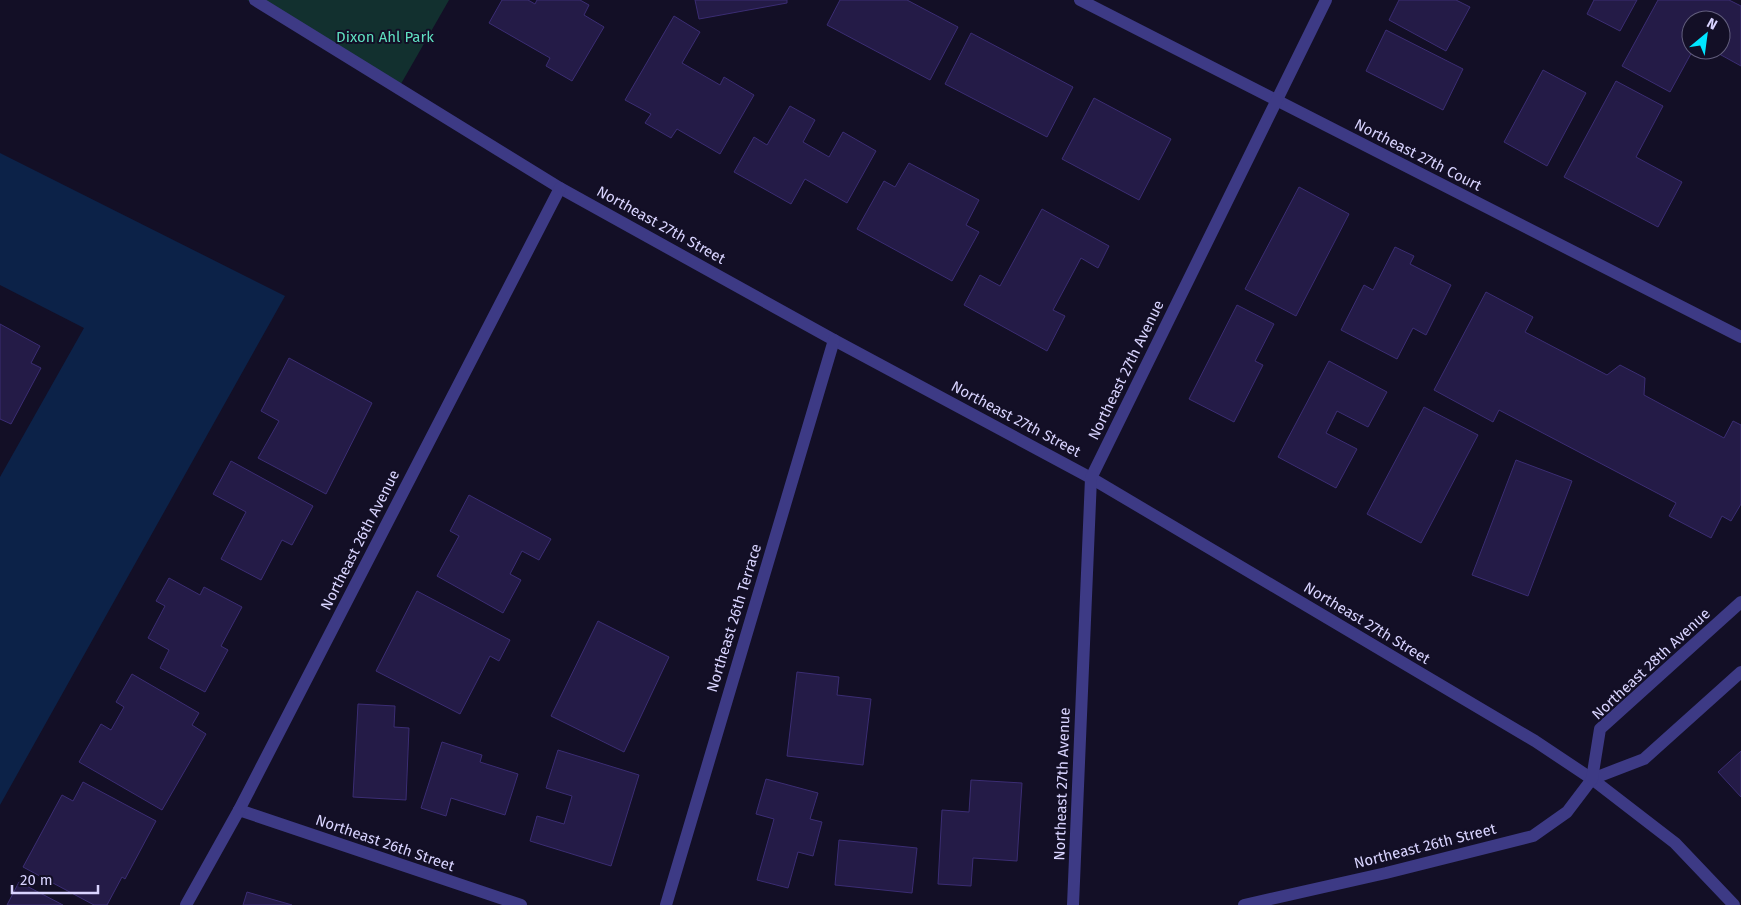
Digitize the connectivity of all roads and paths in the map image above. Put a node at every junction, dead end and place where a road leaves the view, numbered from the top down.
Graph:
1 (255, 0) edge
2 (1080, 0) edge
3 (1326, 0) edge
4 (1276, 101) junction
5 (560, 188) junction
6 (1741, 337) edge
7 (834, 340) junction
8 (1091, 478) junction
9 (1741, 602) edge
10 (1741, 672) edge
11 (1592, 779) junction
12 (239, 810) junction
13 (186, 905) edge
14 (521, 905) edge
15 (666, 905) edge
16 (1073, 905) edge
17 (1244, 905) edge
18 (1734, 905) edge

1 - 5 street, Northeast 27th Street
2 - 4 street, Northeast 27th Court
3 - 4 street, Northeast 27th Avenue
4 - 6 street, Northeast 27th Court
4 - 8 street, Northeast 27th Avenue
5 - 7 street, Northeast 27th Street
5 - 12 street, Northeast 26th Avenue
7 - 8 street, Northeast 27th Street
7 - 15 street, Northeast 26th Terrace
8 - 11 street, Northeast 27th Street
8 - 16 street, Northeast 27th Avenue
9 - 11 street, Northeast 28th Avenue
10 - 11 street
11 - 17 street, Northeast 26th Street
11 - 18 street, Northeast 27th Street
12 - 13 street, Northeast 26th Avenue
12 - 14 street, Northeast 26th Street

